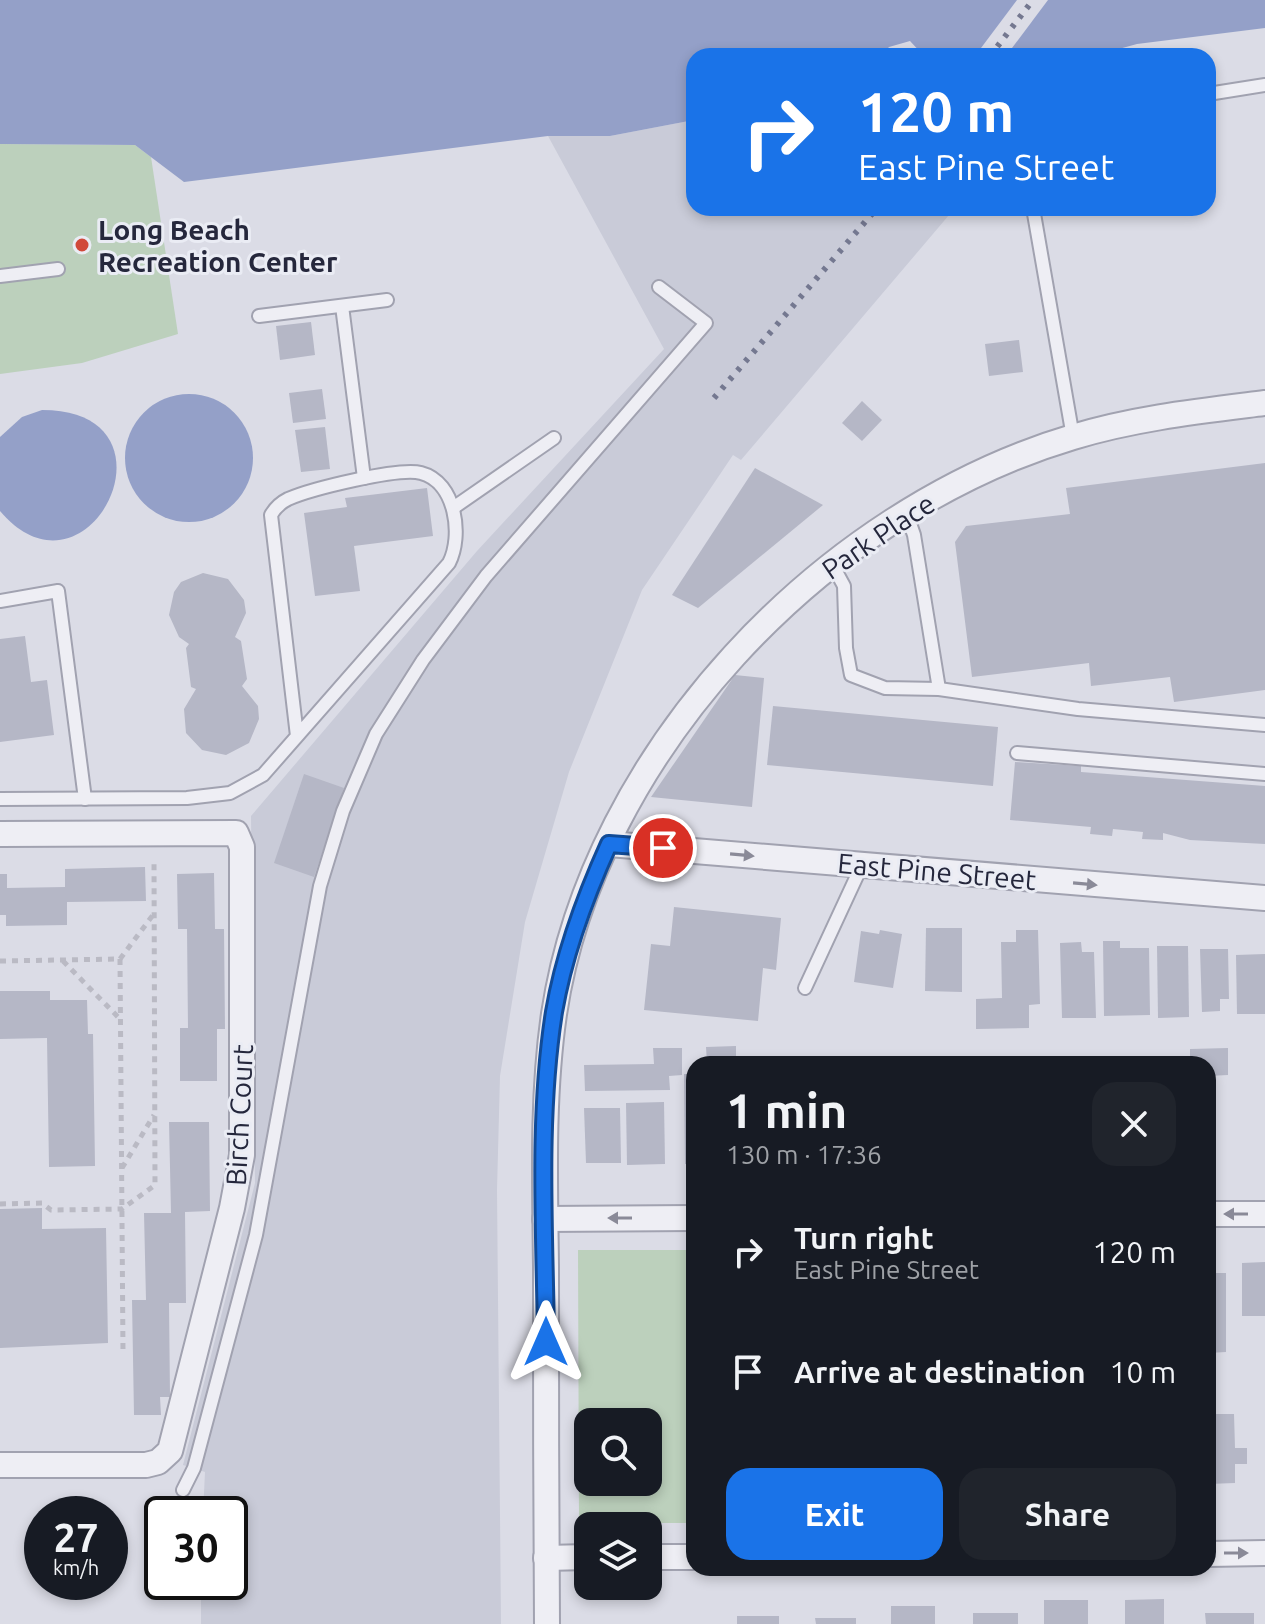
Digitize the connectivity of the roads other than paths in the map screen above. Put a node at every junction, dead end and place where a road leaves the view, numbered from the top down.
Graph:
1 (1265, 85) edge
2 (1216, 93) edge
3 (1034, 216) edge
4 (58, 269) dead end
5 (0, 276) edge
6 (659, 287) dead end
7 (387, 300) dead end
8 (342, 306) junction
9 (259, 316) dead end
10 (1265, 403) edge
11 (1073, 437) junction
12 (554, 438) dead end
13 (364, 478) junction
14 (453, 508) junction
15 (906, 512) junction
16 (832, 564) junction
17 (0, 601) edge
18 (939, 689) junction
19 (1265, 725) edge
20 (297, 736) junction
21 (1017, 753) dead end
22 (1265, 774) edge
23 (0, 799) edge
24 (85, 799) junction
25 (0, 834) edge
26 (609, 844) junction
27 (862, 865) junction
28 (1265, 898) edge
29 (805, 988) dead end
30 (1216, 1214) edge
31 (1265, 1214) edge
32 (686, 1218) edge
33 (545, 1219) junction
34 (0, 1465) edge
35 (183, 1490) dead end
36 (1265, 1553) edge
37 (1216, 1554) edge
38 (574, 1557) edge
39 (662, 1557) edge
40 (686, 1557) edge
41 (546, 1558) junction
42 (547, 1624) edge

1 - 2 lane
3 - 11 lane
4 - 5 lane
6 - 35 lane
7 - 8 lane
8 - 9 lane
8 - 13 lane
10 - 11 street, Park Place
11 - 15 street, Park Place
12 - 14 lane
13 - 14 lane
13 - 20 lane
14 - 20 lane
15 - 16 street, Park Place
15 - 18 lane
16 - 18 lane
16 - 26 street, Park Place
17 - 24 lane
18 - 19 lane
20 - 24 lane
21 - 22 lane
23 - 24 lane
25 - 34 street, Birch Court
26 -> 27 street, East Pine Street
26 - 33 street, Park Place
27 -> 28 street, East Pine Street
27 - 29 lane
31 -> 30 street
32 -> 33 street
33 - 41 street, Park Place
37 -> 36 street
38 - 41 street
39 - 40 street
41 - 42 street, Park Place

